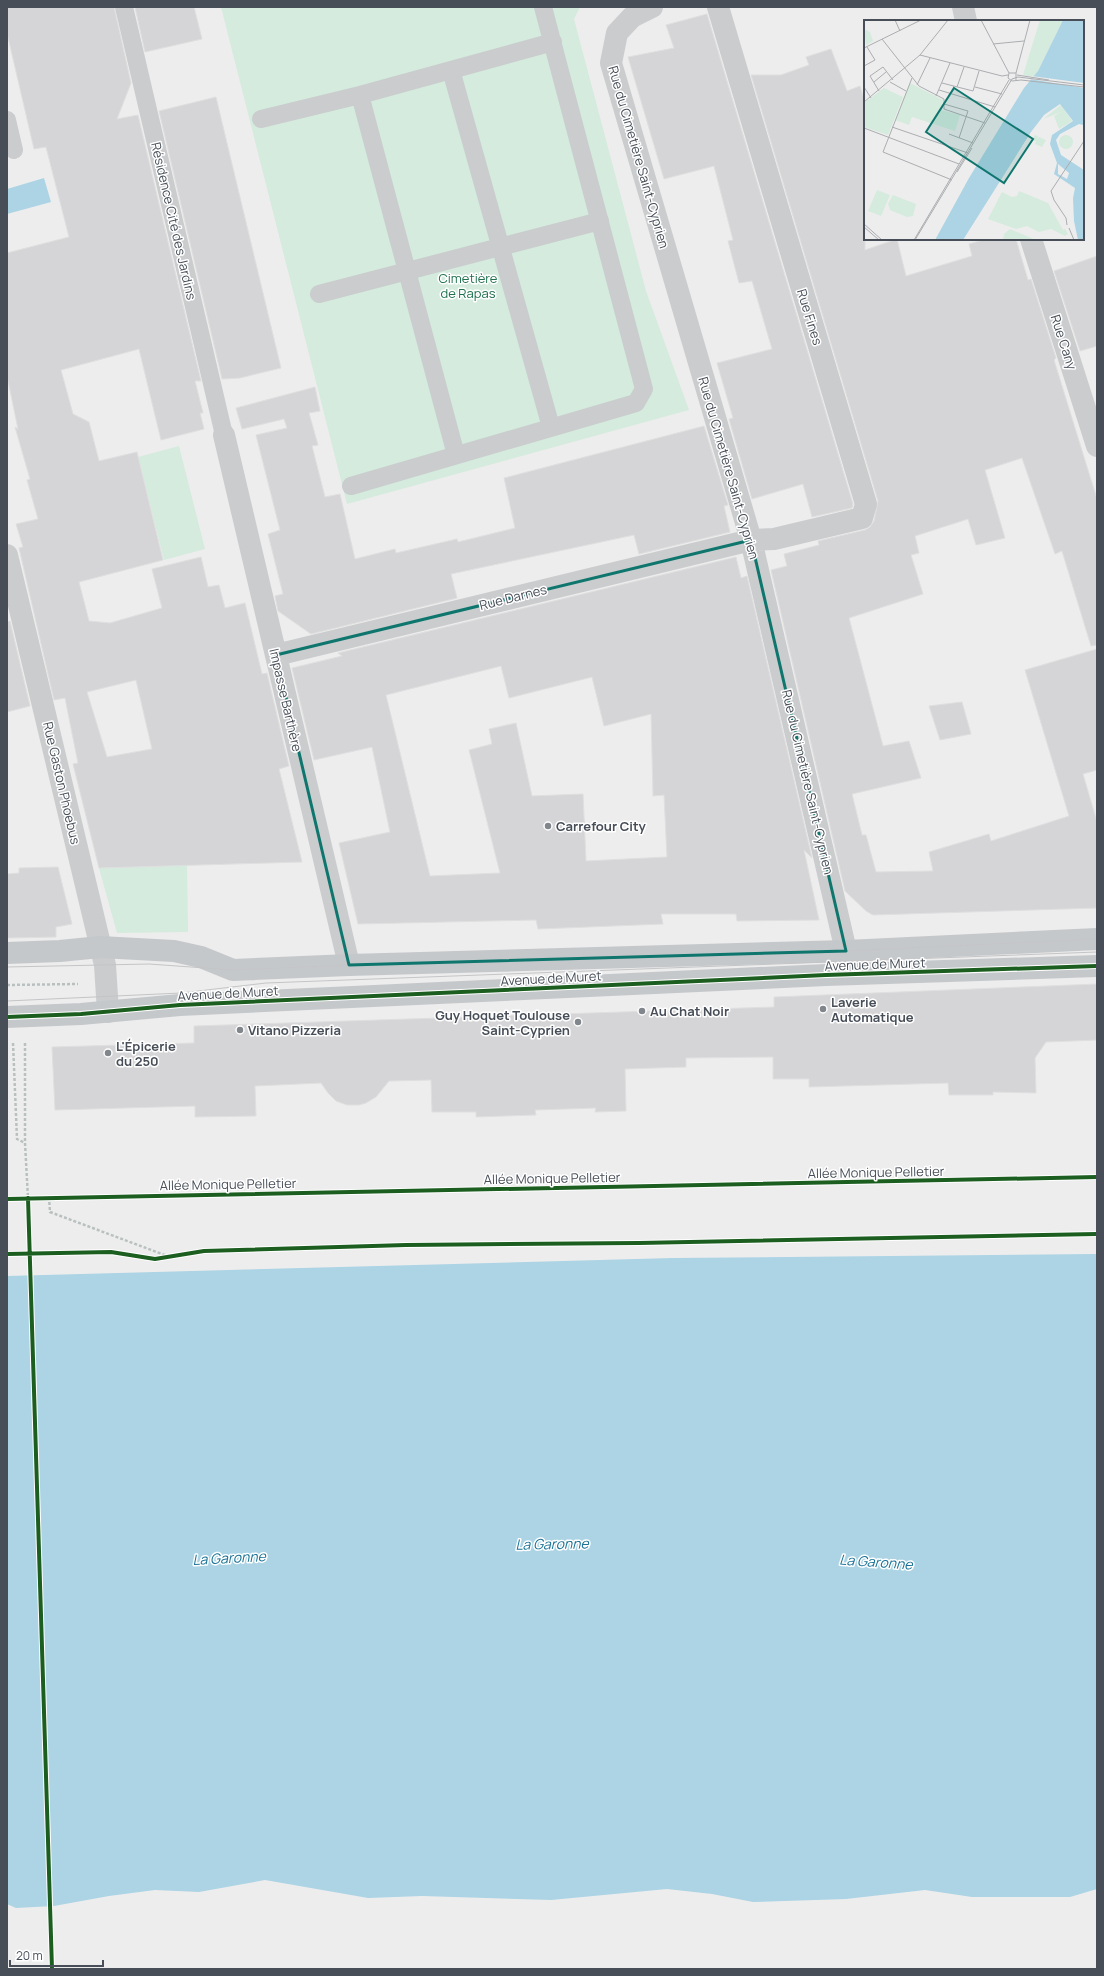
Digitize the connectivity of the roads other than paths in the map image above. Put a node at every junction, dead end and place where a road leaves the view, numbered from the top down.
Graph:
1 (124, 7) edge
2 (543, 7) edge
3 (652, 7) edge
4 (718, 7) edge
5 (963, 7) edge
6 (966, 20) edge
7 (553, 42) junction
8 (451, 70) junction
9 (360, 95) junction
10 (261, 119) dead end
11 (7, 120) edge
12 (14, 150) dead end
13 (600, 221) junction
14 (1031, 240) edge
15 (501, 246) junction
16 (407, 271) junction
17 (319, 294) dead end
18 (551, 427) junction
19 (224, 435) joint
20 (1097, 446) edge
21 (456, 455) junction
22 (351, 486) dead end
23 (751, 540) junction
24 (7, 555) edge
25 (276, 655) junction
26 (1097, 939) edge
27 (100, 947) junction
28 (846, 951) junction
29 (7, 952) edge
30 (349, 965) junction
31 (1097, 966) edge
32 (108, 1012) junction
33 (16, 1017) edge

1 - 19 lane, Résidence Cité des Jardins
2 - 7 lane
3 - 23 street, Rue du Cimetière Saint-Cyprien
4 - 23 street, Rue Fines
5 - 6 street
7 - 8 lane
7 - 13 lane
8 - 9 lane
8 - 15 lane
9 - 10 lane
9 - 16 lane
11 - 12 lane
13 - 15 lane
13 - 18 lane
14 - 20 street, Rue Cany
15 - 16 lane
15 - 18 lane
16 - 17 lane
16 - 21 lane
18 - 21 lane
19 - 25 street, Impasse Barthère
21 - 22 lane
23 - 25 street, Rue Darnes
23 - 28 street, Rue du Cimetière Saint-Cyprien
24 - 27 street, Rue Gaston Phoebus
25 - 30 street, Impasse Barthère
26 - 28 main road, Avenue de Muret
27 - 29 main road, Avenue de Muret
27 - 30 main road, Avenue de Muret
27 - 32 street, Rue Gaston Phoebus
28 - 30 main road, Avenue de Muret
31 - 32 main road, Avenue de Muret
32 - 33 main road, Avenue de Muret

